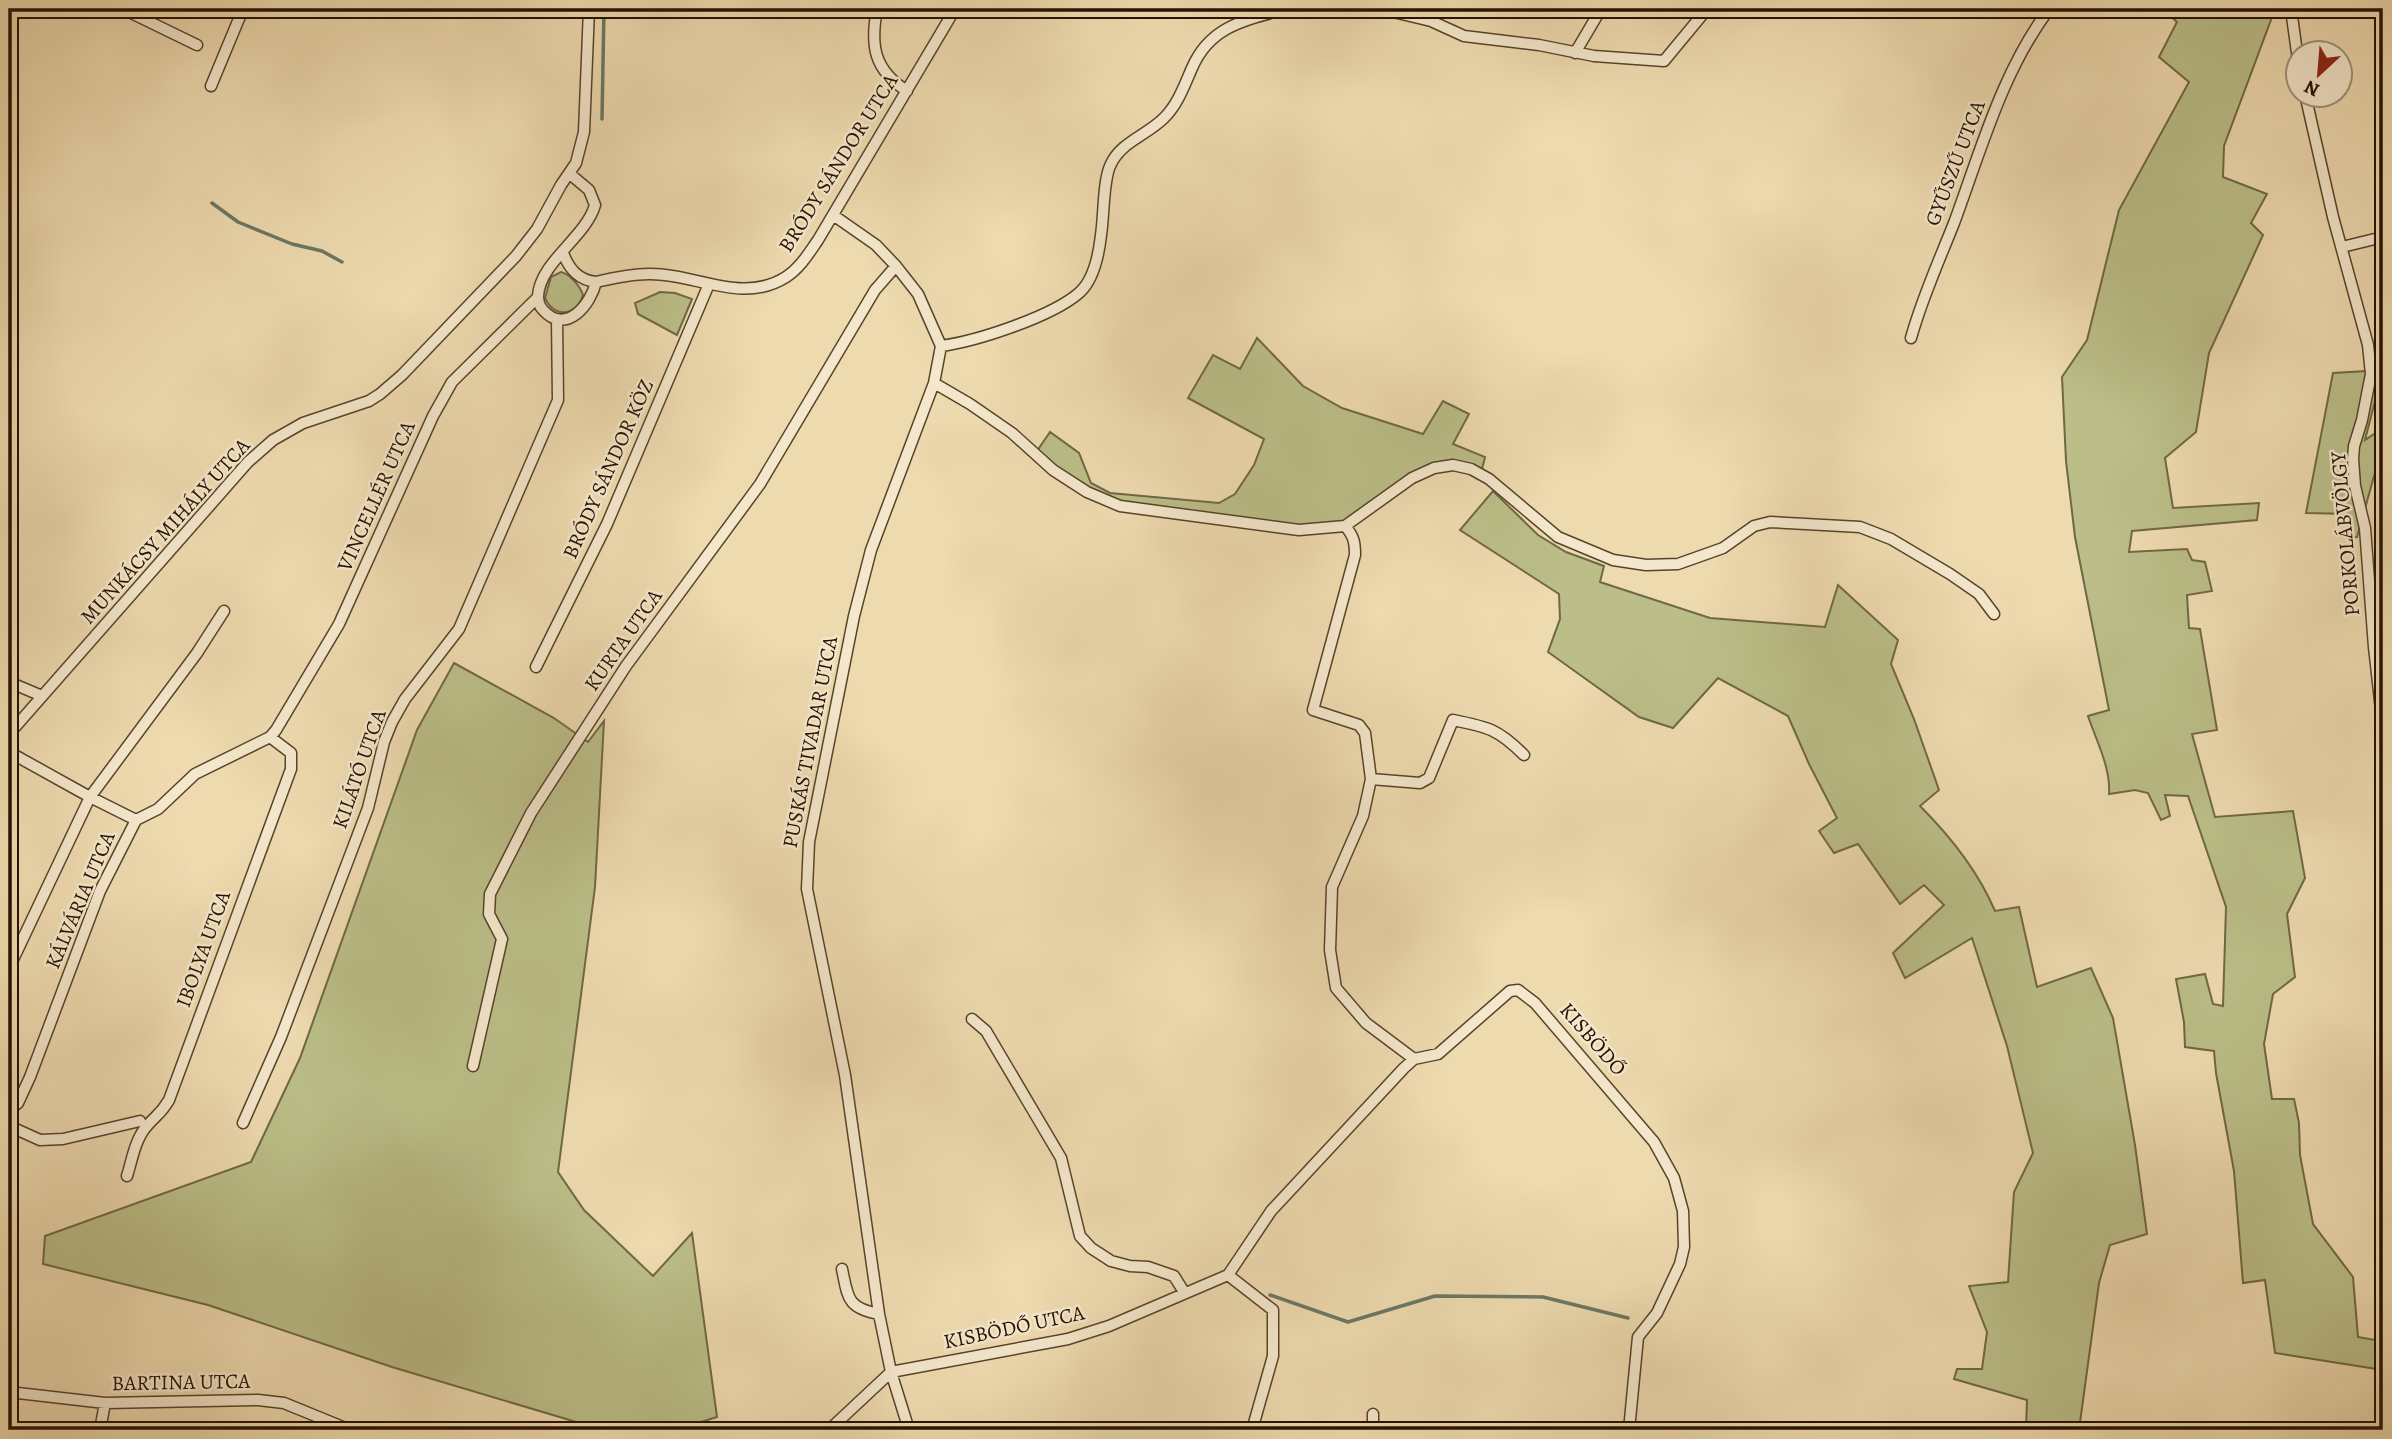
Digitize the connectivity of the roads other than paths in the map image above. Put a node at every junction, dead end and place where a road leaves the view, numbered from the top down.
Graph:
1 (123, 9) edge
2 (243, 9) edge
3 (589, 9) edge
4 (877, 9) edge
5 (955, 9) edge
6 (1286, 9) edge
7 (1366, 9) edge
8 (1601, 9) edge
9 (1707, 9) edge
10 (2049, 9) edge
11 (2291, 9) edge
12 (2295, 38) edge
13 (197, 45) dead end
14 (1574, 52) junction
15 (211, 86) dead end
16 (907, 91) junction
17 (2308, 108) edge
18 (570, 174) junction
19 (833, 215) junction
20 (2383, 237) edge
21 (2342, 247) junction
22 (563, 253) junction
23 (895, 266) junction
24 (596, 282) junction
25 (709, 284) junction
26 (538, 297) junction
27 (557, 319) junction
28 (1911, 338) dead end
29 (941, 346) junction
30 (934, 383) junction
31 (1345, 526) junction
32 (224, 611) dead end
33 (1994, 614) dead end
34 (536, 667) dead end
35 (9, 682) edge
36 (43, 696) junction
37 (2383, 728) edge
38 (273, 733) junction
39 (9, 734) edge
40 (9, 752) edge
41 (1524, 755) dead end
42 (1371, 779) junction
43 (90, 797) junction
44 (136, 820) junction
45 (9, 968) edge
46 (972, 1019) dead end
47 (1414, 1059) junction
48 (473, 1066) dead end
49 (9, 1110) edge
50 (140, 1121) dead end
51 (243, 1123) dead end
52 (9, 1126) edge
53 (127, 1176) dead end
54 (842, 1269) dead end
55 (1228, 1275) junction
56 (1184, 1292) junction
57 (879, 1314) junction
58 (891, 1372) junction
59 (9, 1392) edge
60 (105, 1403) junction
61 (1373, 1414) dead end
62 (100, 1430) edge
63 (350, 1430) edge
64 (829, 1430) edge
65 (909, 1430) edge
66 (1252, 1430) edge
67 (1373, 1430) edge
68 (1629, 1430) edge

1 - 13 street
2 - 15 street
3 - 18 street, MUNKÁCSY MIHÁLY UTCA
4 - 16 street
5 - 16 street, BRÓDY SÁNDOR UTCA
6 - 29 street
7 - 14 street
8 - 14 street
9 - 14 street
10 - 28 street, GYŰSZŰ UTCA
11 - 12 street
16 - 19 street, BRÓDY SÁNDOR UTCA
17 - 21 street, PORKOLÁBVÖLGY
18 - 22 street, VINCELLÉR UTCA
18 - 36 street, MUNKÁCSY MIHÁLY UTCA
19 - 23 street
19 - 25 street, BRÓDY SÁNDOR UTCA
20 - 21 street
21 - 37 street, PORKOLÁBVÖLGY
22 - 24 street
22 - 26 street, VINCELLÉR UTCA
23 - 29 street
23 - 48 street, KURTA UTCA
24 - 25 street, BRÓDY SÁNDOR UTCA
24 - 27 street
25 - 34 street, BRÓDY SÁNDOR KÖZ
26 - 27 street
26 - 38 street, VINCELLÉR UTCA
27 - 51 street, KILÁTÓ UTCA
29 - 30 street, PUSKÁS TIVADAR UTCA
30 - 31 street
30 - 57 street, PUSKÁS TIVADAR UTCA
31 - 33 street
31 - 42 street
32 - 43 street
35 - 36 street
36 - 39 street, MUNKÁCSY MIHÁLY UTCA
38 - 44 street, KÁLVÁRIA UTCA
38 - 53 street, IBOLYA UTCA
40 - 43 street
41 - 42 street
42 - 47 street
43 - 44 street
43 - 45 street
44 - 49 street, KÁLVÁRIA UTCA
46 - 56 street
47 - 55 street, KISBÖDŐ
47 - 68 street, KISBÖDŐ
50 - 52 street
54 - 57 street
55 - 56 street, KISBÖDŐ UTCA
55 - 66 street
56 - 58 street, KISBÖDŐ UTCA
57 - 58 street, PUSKÁS TIVADAR UTCA
58 - 64 street
58 - 65 street, PUSKÁS TIVADAR UTCA
59 - 60 street, BARTINA UTCA
60 - 62 street
60 - 63 street, BARTINA UTCA
61 - 67 street

